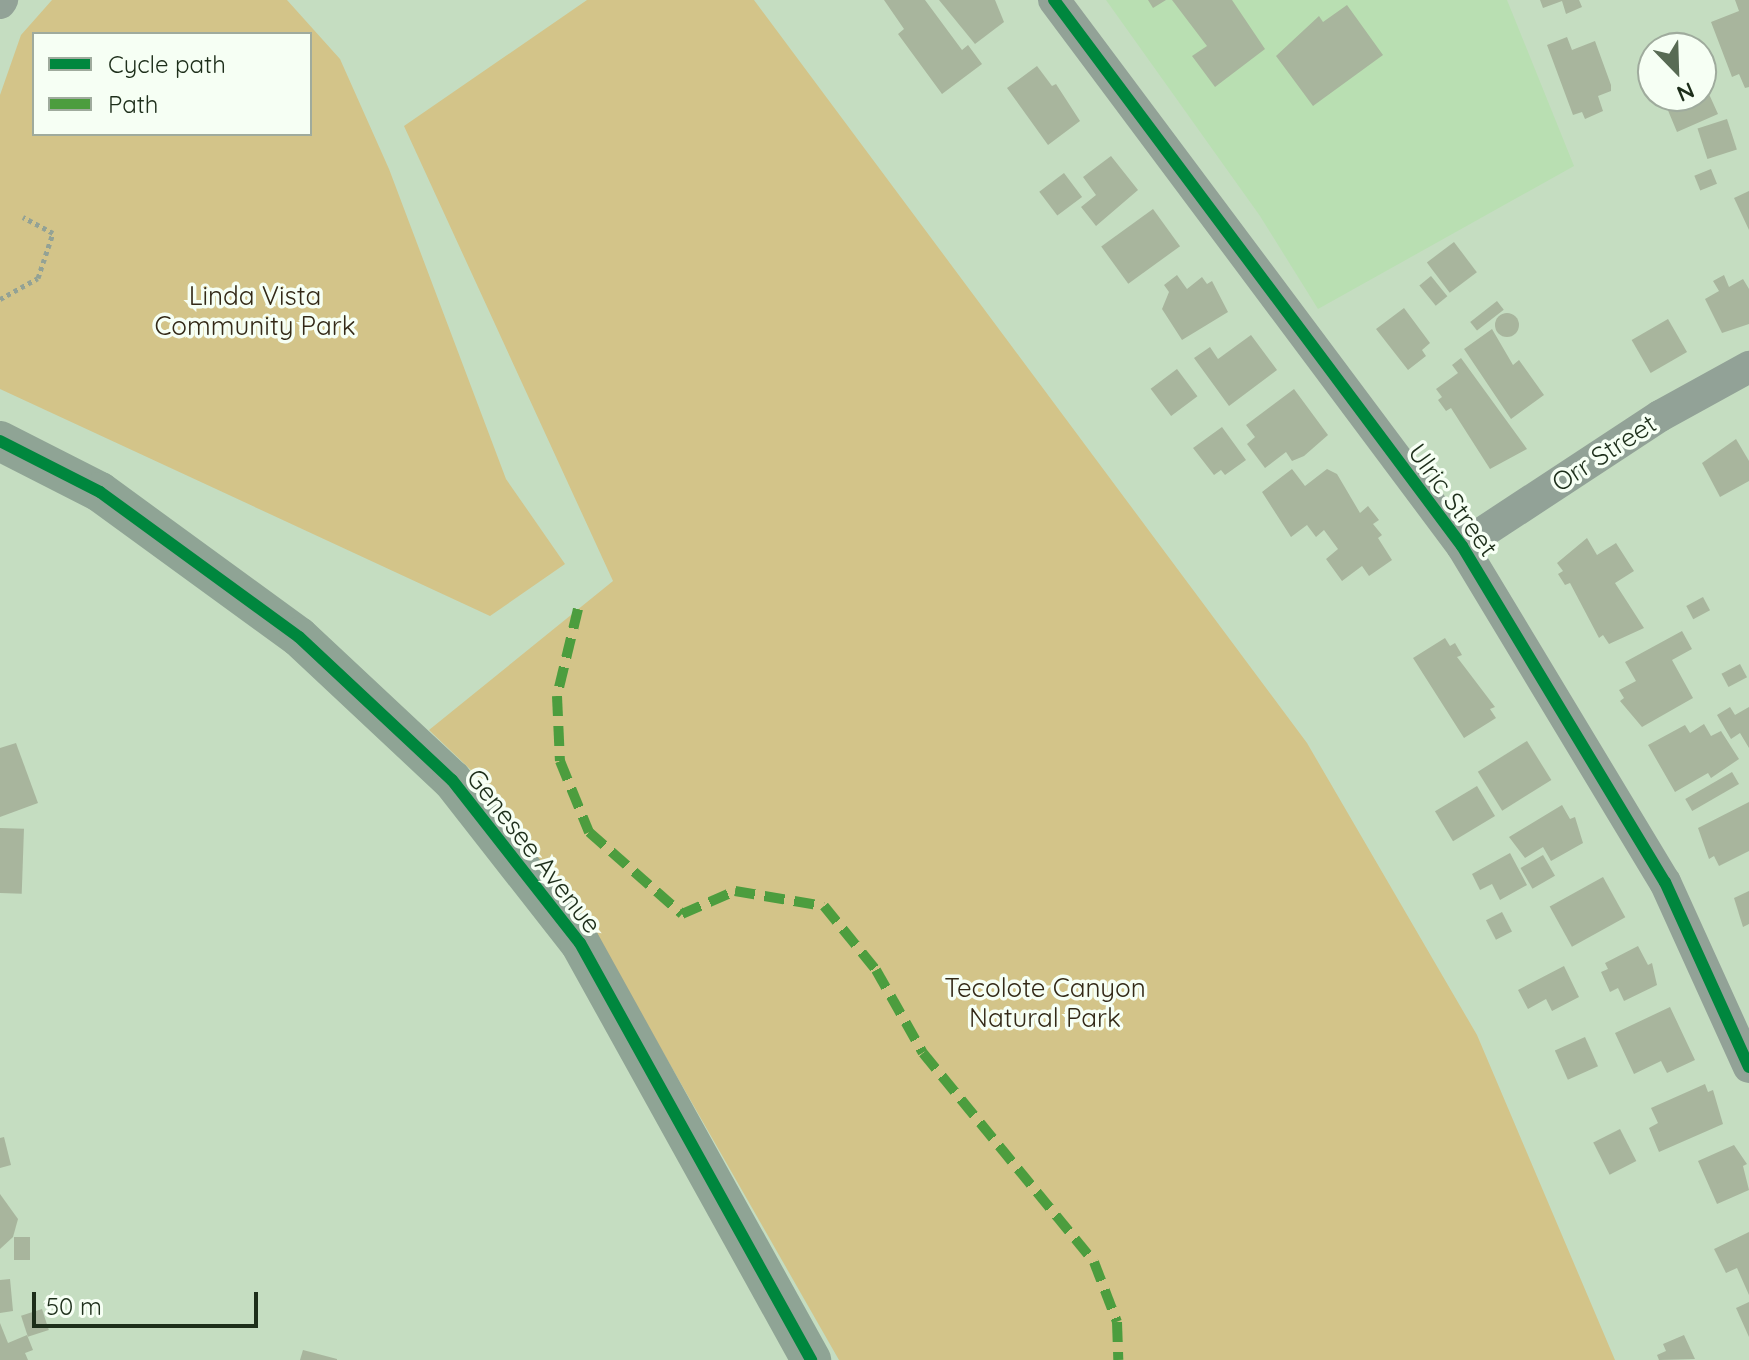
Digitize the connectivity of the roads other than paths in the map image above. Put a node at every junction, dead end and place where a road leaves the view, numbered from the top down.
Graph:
1 (1054, 0) edge
2 (1749, 367) edge
3 (0, 441) edge
4 (1462, 546) junction
5 (1749, 1067) edge
6 (811, 1360) edge

1 - 4 street, Ulric Street
2 - 4 street, Orr Street
3 - 6 main road, Genesee Avenue
4 - 5 street, Ulric Street

